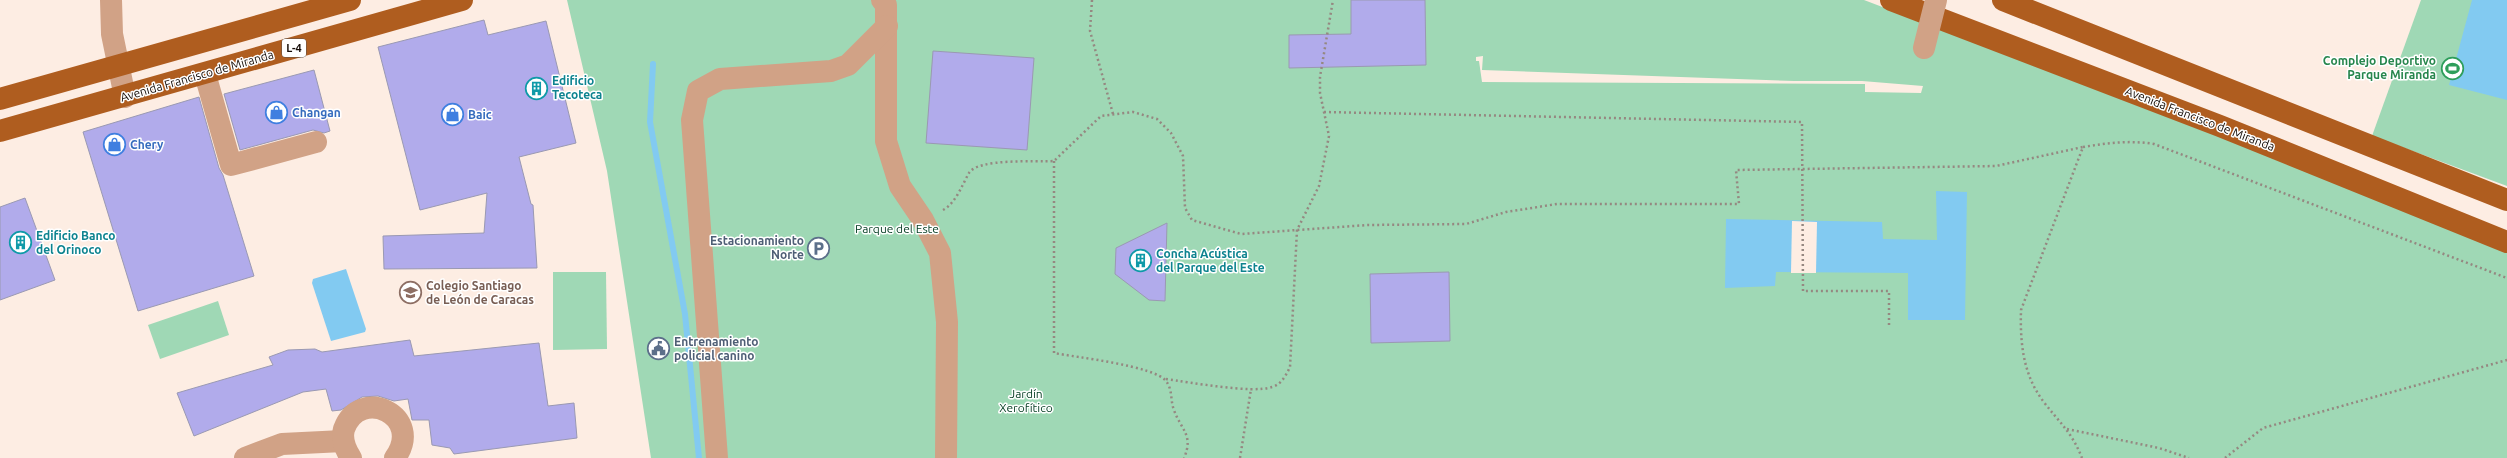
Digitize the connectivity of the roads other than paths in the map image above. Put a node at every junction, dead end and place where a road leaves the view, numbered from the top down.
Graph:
1 (111, 0) edge
2 (350, 0) edge
3 (462, 0) edge
4 (1891, 0) edge
5 (1936, 0) edge
6 (2003, 0) edge
7 (886, 8) edge
8 (1924, 48) dead end
9 (120, 64) junction
10 (199, 83) junction
11 (125, 96) junction
12 (0, 99) edge
13 (0, 131) edge
14 (316, 142) dead end
15 (2507, 200) edge
16 (2507, 242) edge
17 (347, 450) edge
18 (245, 458) edge
19 (395, 458) edge
20 (717, 458) edge
21 (946, 458) edge

1 - 9 street
2 - 9 main road
3 - 10 main road, Avenida Francisco de Miranda / L-4
4 - 16 main road, Avenida Francisco de Miranda
5 - 8 street, bridge
6 - 15 main road
7 - 20 street
7 - 21 street
9 - 11 street
9 - 12 main road
10 - 11 main road, Avenida Francisco de Miranda / L-4
10 - 14 street
11 - 13 main road, Avenida Francisco de Miranda / L-4
17 - 18 street
17 - 19 street

